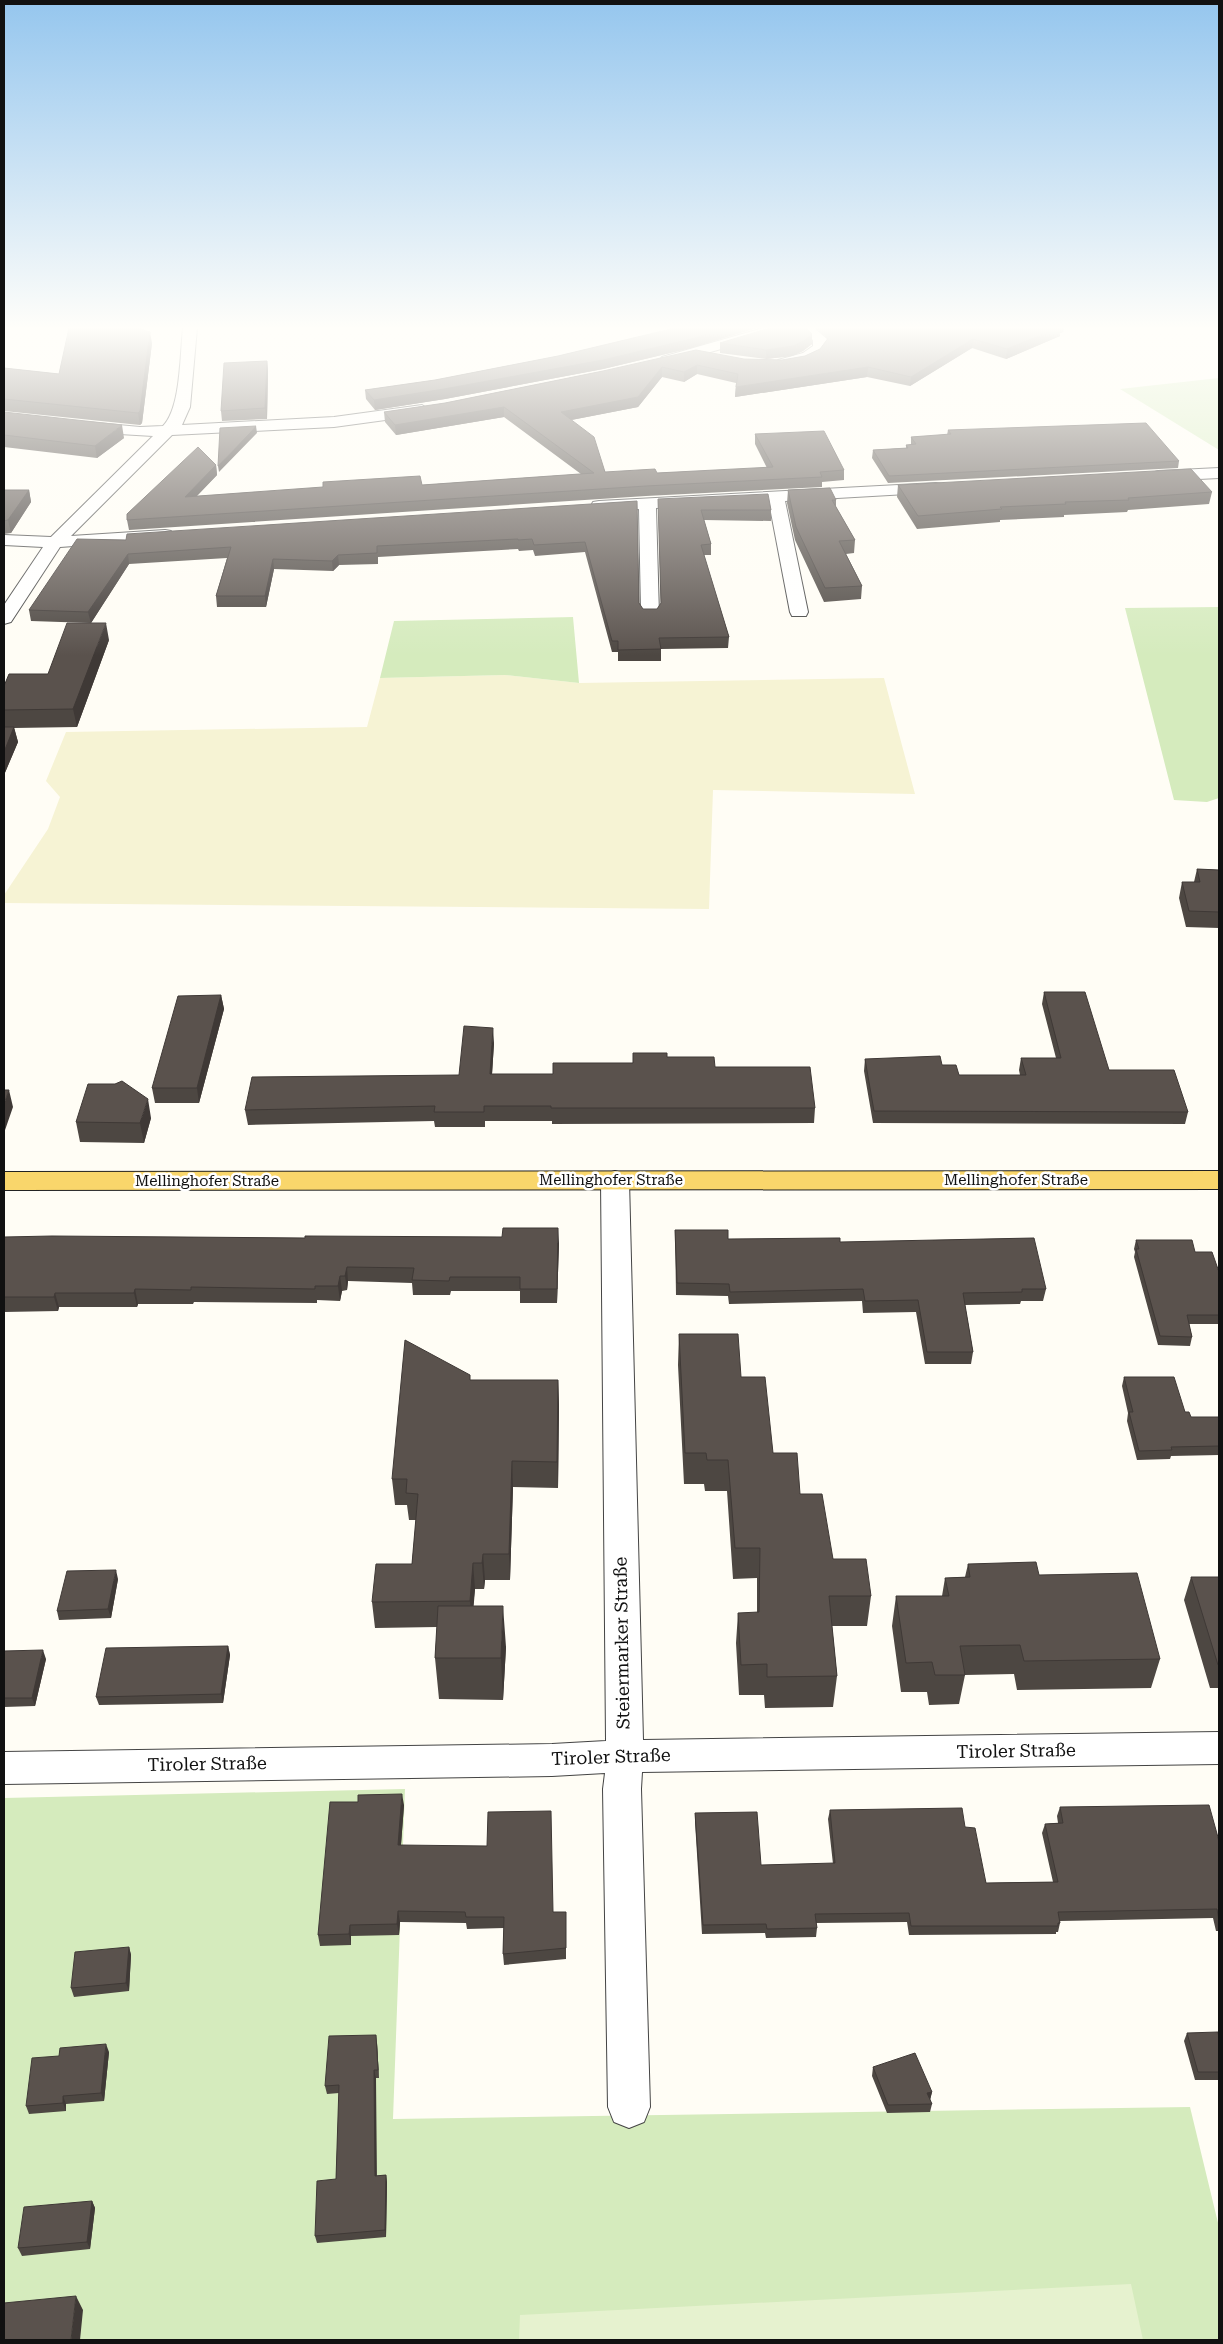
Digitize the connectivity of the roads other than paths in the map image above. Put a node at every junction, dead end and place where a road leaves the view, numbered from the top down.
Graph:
1 (161, 437) edge
2 (1219, 473) edge
3 (1144, 477) edge
4 (955, 487) edge
5 (776, 496) junction
6 (646, 503) junction
7 (582, 507) edge
8 (183, 533) edge
9 (4, 540) edge
10 (54, 542) junction
11 (799, 612) dead end
12 (650, 614) edge
13 (4, 618) edge
14 (615, 1180) junction
15 (1219, 1180) edge
16 (4, 1182) edge
17 (1219, 1748) edge
18 (625, 1756) junction
19 (4, 1768) edge
20 (629, 2107) dead end

1 - 10 street
2 - 3 street
4 - 5 street
5 - 6 street
5 - 11 street
6 - 7 street
6 - 12 street
8 - 10 street
9 - 10 street
10 - 13 street
14 - 15 main road, Mellinghofer Straße
14 - 16 main road, Mellinghofer Straße
14 - 18 street, Steiermarker Straße
17 - 18 street, Tiroler Straße
18 - 19 street, Tiroler Straße
18 - 20 street, Steiermarker Straße

